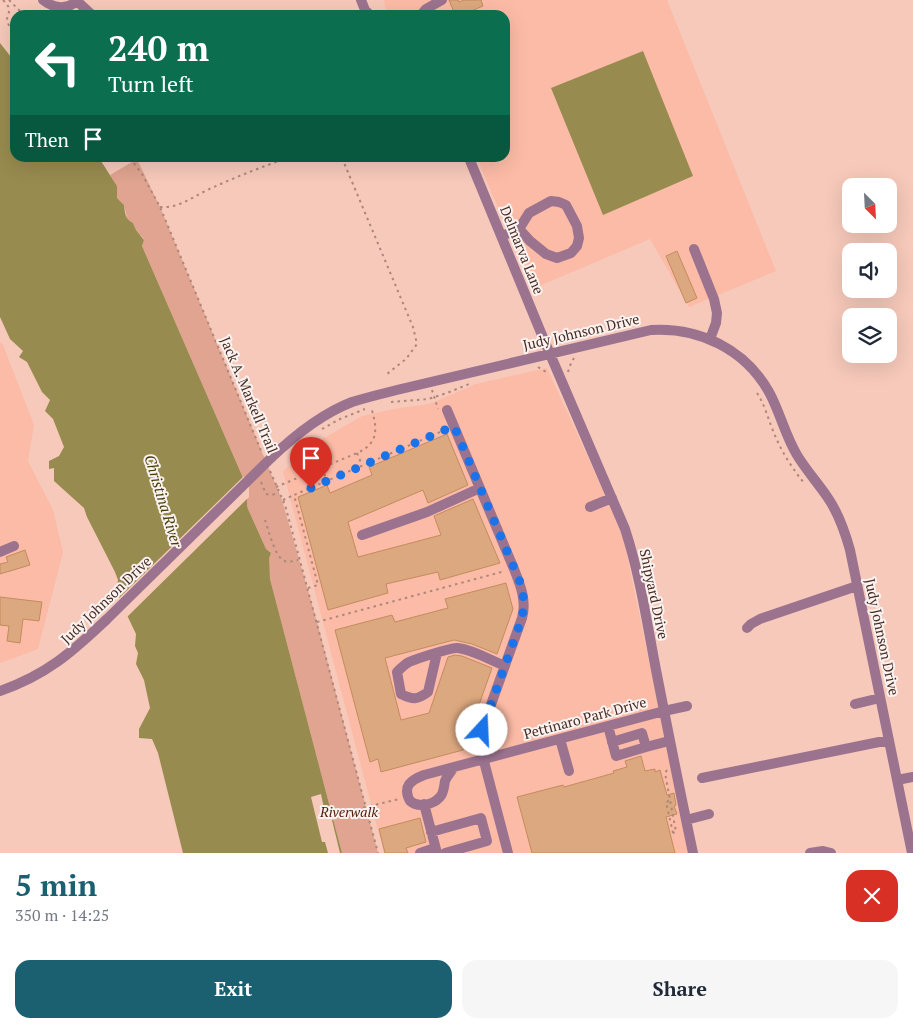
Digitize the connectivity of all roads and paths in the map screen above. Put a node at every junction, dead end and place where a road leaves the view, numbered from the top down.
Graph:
1 (3, 0) edge
2 (9, 0) edge
3 (43, 0) edge
4 (442, 0) edge
5 (78, 1) edge
6 (19, 10) edge
7 (87, 10) edge
8 (425, 10) edge
9 (10, 27) edge
10 (133, 162) edge
11 (276, 162) edge
12 (344, 162) edge
13 (471, 162) edge
14 (160, 207) junction
15 (519, 229) junction
16 (502, 236) junction
17 (694, 248) dead end
18 (710, 339) junction
19 (552, 358) junction
20 (574, 358) dead end
21 (387, 374) dead end
22 (549, 375) dead end
23 (429, 382) junction
24 (472, 382) dead end
25 (754, 387) dead end
26 (434, 397) junction
27 (388, 402) dead end
28 (377, 405) dead end
29 (371, 407) junction
30 (443, 412) joint
31 (454, 426) junction
32 (321, 430) dead end
33 (357, 453) junction
34 (267, 456) junction
35 (362, 466) junction
36 (322, 468) junction
37 (270, 470) dead end
38 (327, 481) junction
39 (261, 482) dead end
40 (276, 486) junction
41 (806, 486) dead end
42 (480, 488) junction
43 (279, 492) junction
44 (294, 495) junction
45 (612, 498) junction
46 (282, 500) junction
47 (590, 507) dead end
48 (265, 520) dead end
49 (362, 535) dead end
50 (14, 546) dead end
51 (0, 552) edge
52 (299, 560) junction
53 (514, 569) junction
54 (857, 586) junction
55 (307, 588) junction
56 (317, 622) junction
57 (747, 628) dead end
58 (437, 653) junction
59 (505, 666) junction
60 (0, 691) edge
61 (880, 698) junction
62 (855, 704) dead end
63 (687, 706) dead end
64 (664, 711) junction
65 (608, 726) junction
66 (560, 739) junction
67 (889, 740) junction
68 (612, 742) junction
69 (670, 742) junction
70 (646, 747) junction
71 (484, 760) junction
72 (454, 767) junction
73 (668, 768) dead end
74 (569, 771) dead end
75 (913, 777) edge
76 (702, 778) dead end
77 (897, 780) junction
78 (408, 797) junction
79 (670, 801) junction
80 (424, 804) junction
81 (366, 807) junction
82 (338, 814) dead end
83 (710, 814) dead end
84 (686, 820) junction
85 (431, 832) junction
86 (439, 851) edge
87 (378, 853) edge
88 (420, 853) edge
89 (508, 853) edge
90 (693, 853) edge
91 (810, 853) edge
92 (831, 853) edge
93 (912, 853) edge

1 - 9 path
2 - 6 path
3 - 5 street
4 - 8 street
5 - 7 street
10 - 14 path, Jack A. Markell Trail
11 - 14 path
12 - 21 path
13 - 16 street, Delmarva Lane
14 - 34 path, Jack A. Markell Trail
15 - 15 street
15 - 16 street
16 - 19 street, Delmarva Lane
17 - 18 street
18 - 19 street, Judy Johnson Drive
18 - 54 street, Judy Johnson Drive
19 - 20 path
19 - 22 path
19 - 23 street, Judy Johnson Drive
19 - 45 street, Shipyard Drive
23 - 26 path
23 - 34 street, Judy Johnson Drive
24 - 26 path
25 - 41 path
26 - 27 path
26 - 30 path
28 - 29 path
29 - 32 path
29 - 33 path
30 - 31 street
31 - 35 path
31 - 42 street
33 - 35 path
33 - 36 path
34 - 60 street, Judy Johnson Drive, bridge
35 - 38 path
36 - 38 path
36 - 40 path
37 - 40 path, Jack A. Markell Trail
38 - 44 path
39 - 43 path
40 - 43 path, Jack A. Markell Trail
42 - 49 street
42 - 53 street
43 - 46 path, Jack A. Markell Trail
44 - 46 path
44 - 55 path
45 - 47 street
45 - 64 street, Shipyard Drive
46 - 52 path, Jack A. Markell Trail
48 - 52 path
50 - 51 street
52 - 55 path, Jack A. Markell Trail
53 - 56 path
53 - 59 street
54 - 57 street
54 - 61 street, Judy Johnson Drive
55 - 56 path, Jack A. Markell Trail
56 - 81 path, Jack A. Markell Trail
58 - 58 street
58 - 59 street
59 - 71 street
61 - 62 street
61 - 67 street, Judy Johnson Drive
63 - 64 street, Pettinaro Park Drive
64 - 65 street, Pettinaro Park Drive
64 - 69 street, Shipyard Drive
65 - 66 street, Pettinaro Park Drive
65 - 68 street
66 - 71 street, Pettinaro Park Drive
66 - 74 street
67 - 76 street
67 - 77 street, Judy Johnson Drive
68 - 70 street
68 - 70 street
69 - 70 street
69 - 84 street, Shipyard Drive
71 - 72 street, Pettinaro Park Drive
71 - 89 street
72 - 78 street, Pettinaro Park Drive
72 - 80 street
73 - 79 path
75 - 77 street
77 - 93 street, Judy Johnson Drive
78 - 80 street
78 - 81 path
79 - 79 path
80 - 85 street
81 - 82 path
81 - 87 path, Jack A. Markell Trail
83 - 84 street
84 - 90 street, Shipyard Drive
85 - 86 street
85 - 86 street
86 - 88 street
91 - 92 street

